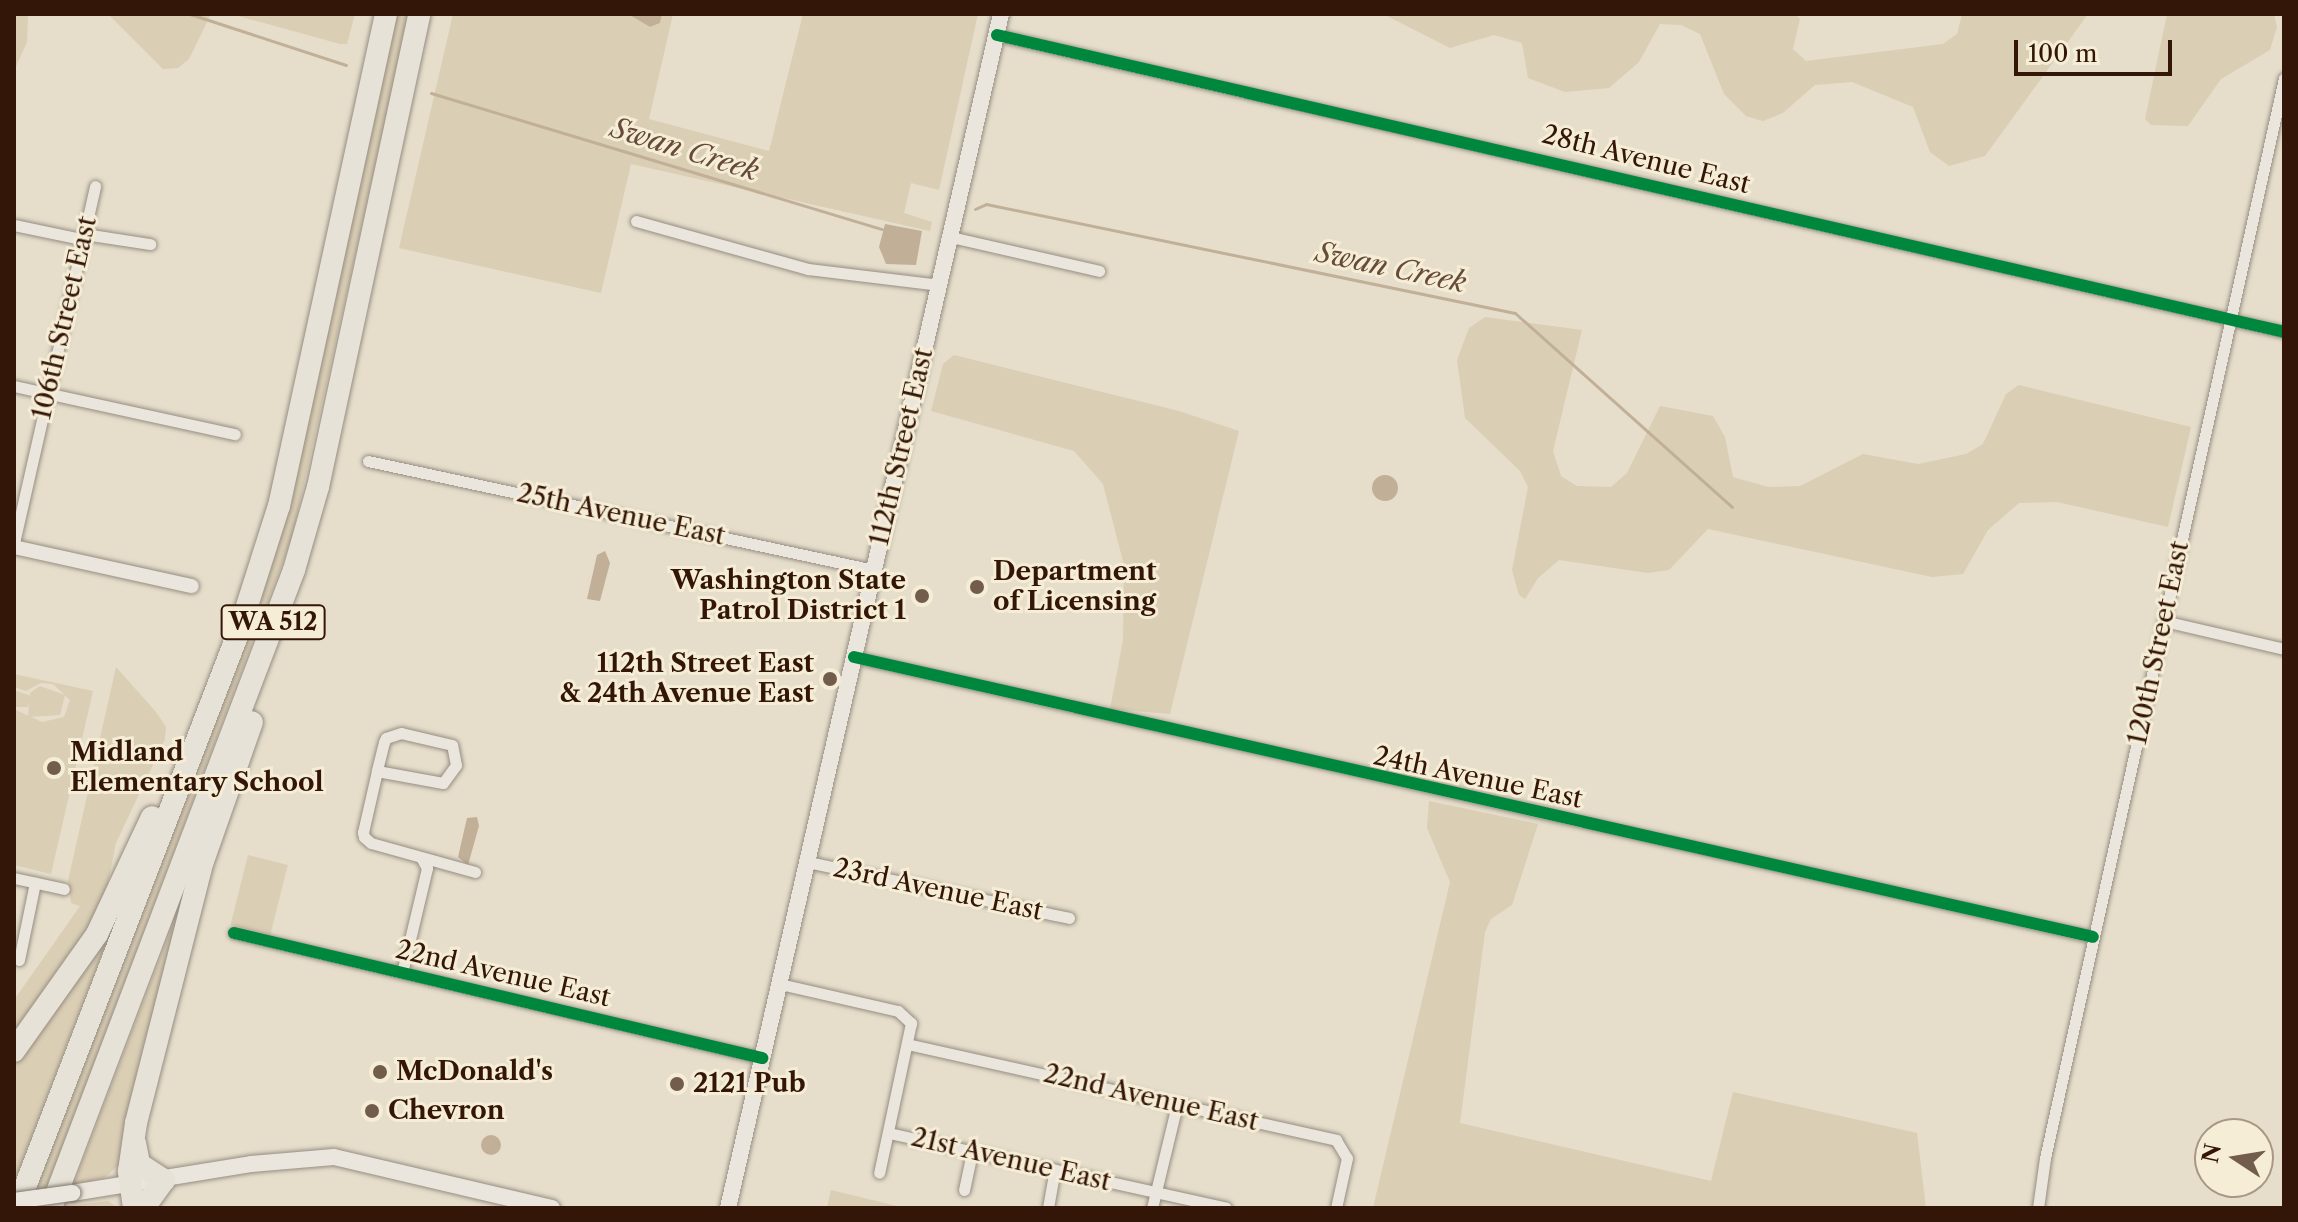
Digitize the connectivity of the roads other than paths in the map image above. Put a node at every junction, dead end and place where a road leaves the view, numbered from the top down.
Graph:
1 (386, 14) edge
2 (419, 14) edge
3 (1001, 14) edge
4 (997, 35) junction
5 (2284, 78) edge
6 (95, 186) dead end
7 (636, 221) dead end
8 (14, 225) edge
9 (951, 237) junction
10 (81, 239) junction
11 (150, 244) dead end
12 (1099, 271) dead end
13 (940, 285) junction
14 (2231, 320) junction
15 (2284, 332) edge
16 (14, 386) edge
17 (48, 392) junction
18 (235, 434) dead end
19 (368, 461) dead end
20 (318, 487) junction
21 (14, 545) edge
22 (874, 570) junction
23 (192, 586) dead end
24 (2164, 621) junction
25 (239, 631) junction
26 (2284, 649) edge
27 (854, 657) junction
28 (377, 771) junction
29 (422, 859) junction
30 (808, 862) junction
31 (475, 872) dead end
32 (14, 878) edge
33 (35, 883) junction
34 (64, 889) dead end
35 (1069, 918) dead end
36 (234, 933) dead end
37 (2093, 937) junction
38 (19, 960) dead end
39 (402, 973) junction
40 (780, 984) junction
41 (907, 1044) junction
42 (14, 1051) edge
43 (762, 1058) junction
44 (1177, 1105) junction
45 (136, 1123) junction
46 (889, 1133) junction
47 (972, 1152) junction
48 (1055, 1170) junction
49 (879, 1173) dead end
50 (164, 1180) junction
51 (130, 1184) junction
52 (964, 1190) dead end
53 (1155, 1192) junction
54 (14, 1201) edge
55 (17, 1208) edge
56 (51, 1208) edge
57 (134, 1208) edge
58 (144, 1208) edge
59 (552, 1208) edge
60 (728, 1208) edge
61 (1048, 1208) edge
62 (1152, 1208) edge
63 (1226, 1208) edge
64 (1336, 1208) edge
65 (2038, 1208) edge

1 - 25 highway, WA 512
2 - 20 highway, WA 512
3 - 4 main road, 112th Street East
4 - 9 main road, 112th Street East
4 - 14 street, 28th Avenue East
5 - 14 street, 120th Street East
6 - 10 street, 106th Street East
7 - 13 street
8 - 10 street
9 - 12 street
9 - 13 main road, 112th Street East
10 - 11 street
10 - 17 street, 106th Street East
13 - 22 main road, 112th Street East
14 - 15 street, 28th Avenue East
14 - 24 street, 120th Street East
16 - 17 street
17 - 18 street
17 - 21 street, 106th Street East
19 - 22 street, 25th Avenue East
20 - 45 highway
20 - 56 highway, WA 512
21 - 23 street
22 - 27 main road, 112th Street East
24 - 26 street
24 - 37 street, 120th Street East
25 - 42 highway
25 - 55 highway, WA 512
27 - 30 main road, 112th Street East
27 - 37 street, 24th Avenue East
28 - 28 street
28 - 29 street
29 - 31 street
29 - 39 street
30 - 35 street, 23rd Avenue East
30 - 40 main road, 112th Street East
32 - 33 street
33 - 34 street
33 - 38 street
36 - 39 street, 22nd Avenue East
37 - 65 street, 120th Street East
39 - 43 street, 22nd Avenue East
40 - 41 street
40 - 43 main road, 112th Street East
41 - 44 street, 22nd Avenue East
41 - 46 street
43 - 60 main road, 112th Street East
44 - 53 street
44 - 64 street, 22nd Avenue East
45 - 50 highway
45 - 51 highway
46 - 47 street, 21st Avenue East
46 - 49 street
47 - 48 street, 21st Avenue East
47 - 52 street
48 - 53 street, 21st Avenue East
48 - 61 street
50 - 51 main road
50 - 58 highway
50 - 59 main road
51 - 54 main road, bridge
51 - 57 highway
53 - 62 street
53 - 63 street, 21st Avenue East

